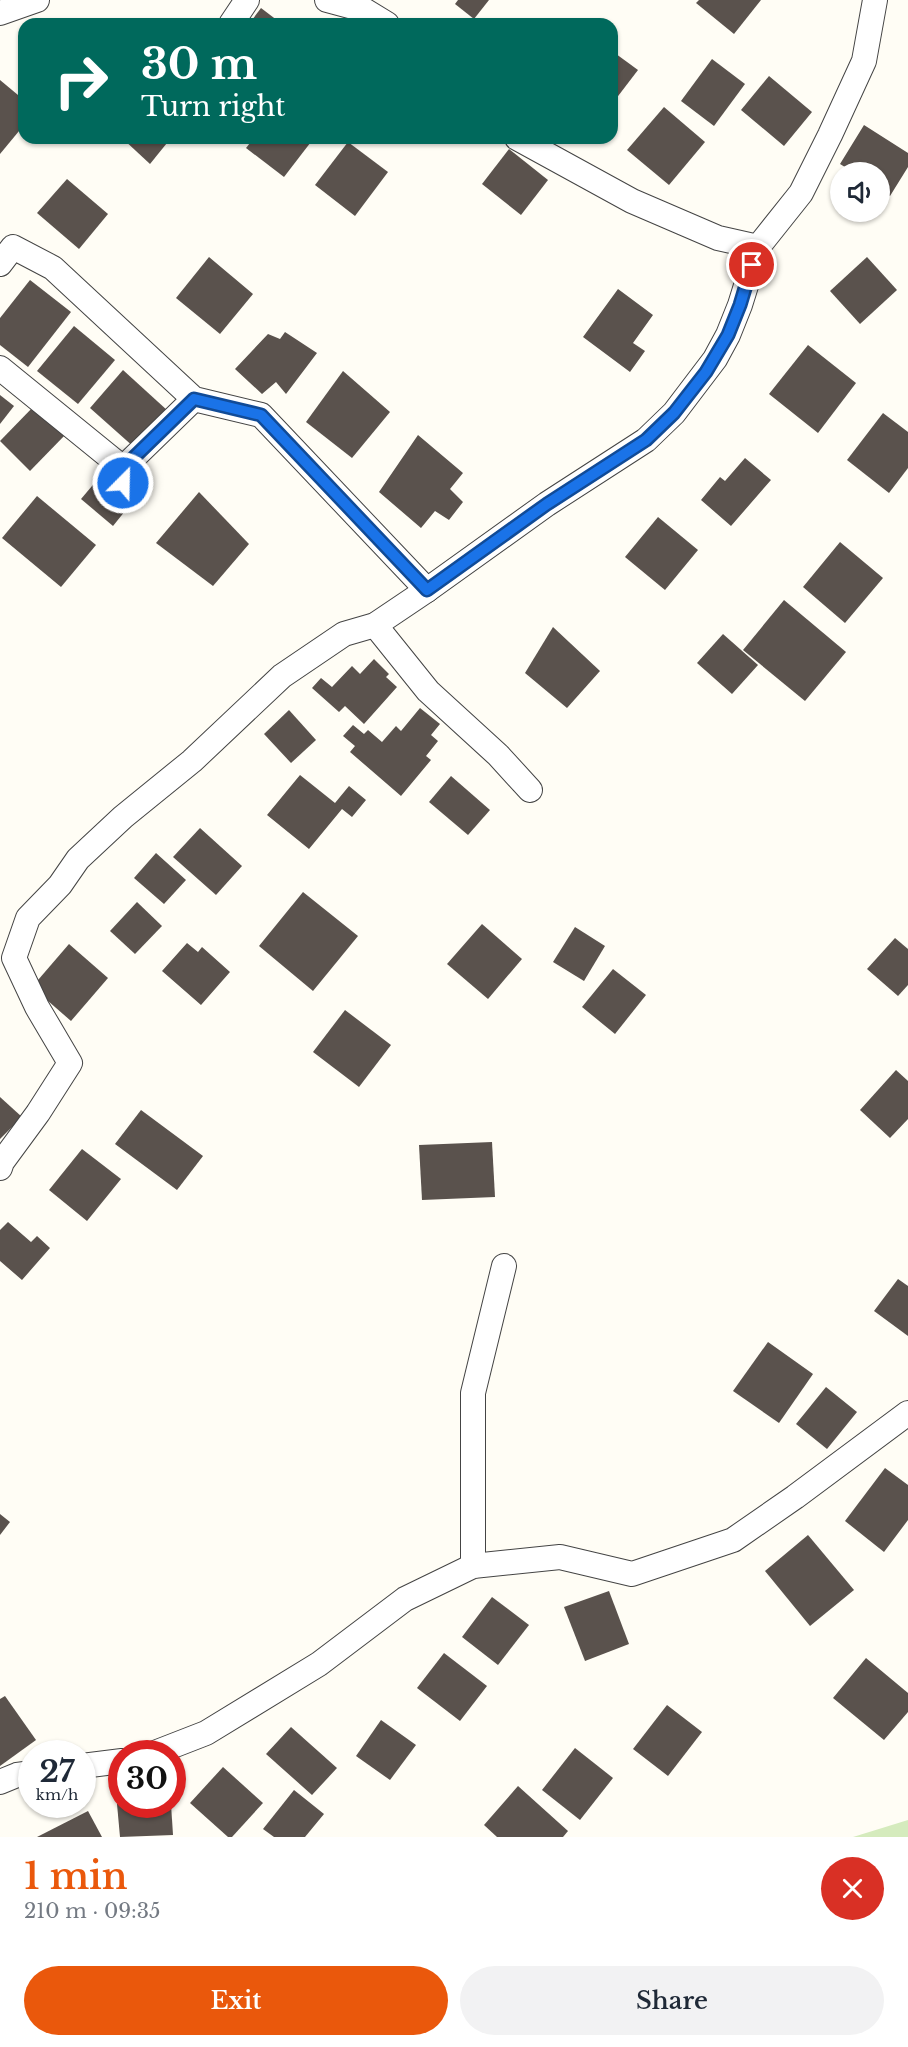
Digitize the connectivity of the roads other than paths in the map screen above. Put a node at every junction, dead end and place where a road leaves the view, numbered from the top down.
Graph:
1 (37, 0) edge
2 (247, 0) edge
3 (327, 0) edge
4 (875, 0) edge
5 (0, 13) edge
6 (235, 18) edge
7 (377, 18) edge
8 (528, 144) edge
9 (758, 247) junction
10 (0, 264) edge
11 (0, 368) edge
12 (194, 399) junction
13 (427, 590) junction
14 (375, 625) junction
15 (530, 790) dead end
16 (0, 1168) edge
17 (504, 1266) dead end
18 (908, 1413) edge
19 (473, 1566) junction
20 (186, 1741) edge
21 (18, 1775) edge
22 (0, 1782) edge

1 - 5 street
2 - 6 street
3 - 7 street
4 - 9 street
8 - 9 street
9 - 13 street
10 - 12 street
11 - 12 street
12 - 13 street
13 - 14 street
14 - 15 street
14 - 16 street
17 - 19 street
18 - 19 street
19 - 20 street
21 - 22 street

